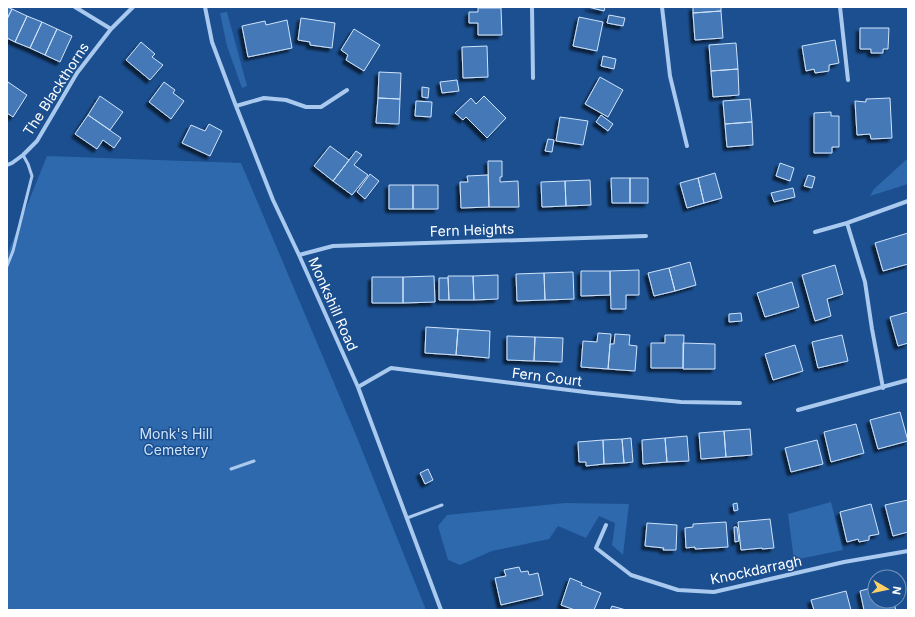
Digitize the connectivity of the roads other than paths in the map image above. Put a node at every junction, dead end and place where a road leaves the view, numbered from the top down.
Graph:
1 (75, 7) edge
2 (133, 7) edge
3 (205, 7) edge
4 (532, 7) edge
5 (662, 7) edge
6 (840, 7) edge
7 (111, 29) junction
8 (533, 78) dead end
9 (848, 80) dead end
10 (347, 90) dead end
11 (236, 106) junction
12 (687, 146) dead end
13 (23, 155) junction
14 (7, 160) edge
15 (12, 163) junction
16 (7, 166) edge
17 (908, 201) edge
18 (847, 223) junction
19 (815, 232) dead end
20 (646, 236) dead end
21 (299, 255) junction
22 (7, 266) edge
23 (908, 380) edge
24 (358, 386) junction
25 (883, 388) junction
26 (740, 403) dead end
27 (798, 410) dead end
28 (254, 461) dead end
29 (231, 469) dead end
30 (442, 505) dead end
31 (407, 518) junction
32 (606, 525) dead end
33 (908, 551) edge
34 (441, 610) edge

1 - 7 street
2 - 7 street, The Blackthorns
3 - 11 street, Monkshill Road
4 - 8 street
5 - 12 street
6 - 9 street
7 - 13 street, The Blackthorns
10 - 11 street
11 - 21 street, Monkshill Road
13 - 15 street, The Blackthorns
13 - 22 lane
14 - 15 street
15 - 16 street, The Blackthorns
17 - 18 street
18 - 19 street
18 - 25 street
20 - 21 street, Fern Heights
21 - 24 street, Monkshill Road
23 - 25 street
24 - 26 street, Fern Court
24 - 31 street, Monkshill Road
25 - 27 street
28 - 29 lane
30 - 31 lane
31 - 34 street, Monkshill Road
32 - 33 street, Knockdarragh

